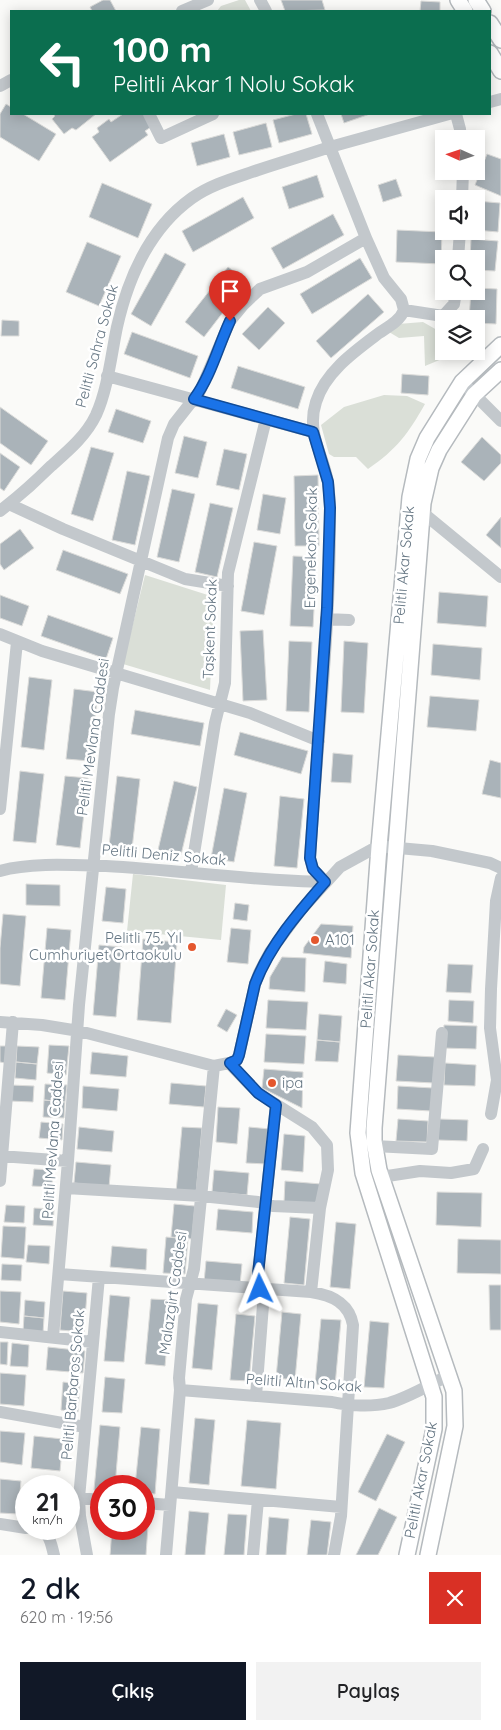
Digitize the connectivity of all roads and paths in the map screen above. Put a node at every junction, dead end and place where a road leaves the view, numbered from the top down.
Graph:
1 (204, 1) edge
2 (184, 10) edge
3 (491, 55) edge
4 (501, 71) edge
5 (150, 115) edge
6 (211, 115) edge
7 (317, 115) edge
8 (444, 115) edge
9 (456, 115) edge
10 (460, 130) edge
11 (330, 147) junction
12 (366, 238) junction
13 (404, 310) junction
14 (435, 315) edge
15 (501, 345) edge
16 (485, 353) edge
17 (476, 360) edge
18 (501, 370) edge
19 (107, 376) junction
20 (462, 382) junction
21 (474, 395) junction
22 (194, 399) junction
23 (266, 419) junction
24 (501, 421) edge
25 (313, 432) junction
26 (5, 508) edge
27 (422, 512) junction
28 (141, 561) junction
29 (501, 577) edge
30 (228, 586) junction
31 (326, 619) junction
32 (349, 620) dead end
33 (0, 634) edge
34 (17, 642) junction
35 (116, 673) junction
36 (220, 704) junction
37 (319, 741) junction
38 (1, 784) edge
39 (0, 809) edge
40 (379, 848) junction
41 (397, 848) junction
42 (93, 866) junction
43 (501, 868) edge
44 (0, 871) edge
45 (191, 872) junction
46 (501, 878) edge
47 (325, 882) junction
48 (0, 1022) edge
49 (13, 1022) junction
50 (77, 1031) junction
51 (442, 1033) dead end
52 (230, 1063) junction
53 (214, 1066) junction
54 (499, 1088) edge
55 (276, 1105) junction
56 (491, 1114) dead end
57 (374, 1146) junction
58 (483, 1149) dead end
59 (1, 1157) edge
60 (68, 1161) junction
61 (381, 1178) junction
62 (0, 1181) edge
63 (66, 1188) junction
64 (201, 1196) junction
65 (266, 1204) junction
66 (320, 1208) junction
67 (59, 1274) junction
68 (99, 1277) junction
69 (190, 1285) junction
70 (260, 1289) junction
71 (311, 1292) junction
72 (0, 1332) edge
73 (53, 1337) junction
74 (93, 1342) junction
75 (450, 1375) junction
76 (430, 1384) junction
77 (180, 1390) junction
78 (256, 1396) junction
79 (346, 1405) junction
80 (0, 1412) edge
81 (86, 1427) junction
82 (80, 1488) edge
83 (172, 1492) junction
84 (258, 1500) junction
85 (155, 1504) edge
86 (170, 1506) junction
87 (341, 1507) junction
88 (80, 1516) edge
89 (0, 1524) edge
90 (15, 1526) edge
91 (50, 1540) edge
92 (54, 1555) edge
93 (87, 1555) edge
94 (166, 1555) edge
95 (253, 1555) edge
96 (334, 1555) edge
97 (407, 1555) edge
98 (428, 1555) edge

1 - 2 street
3 - 4 main road
5 - 6 street
7 - 11 street
8 - 11 street, Pelitli Sahra Sokak
9 - 10 street
11 - 12 street
11 - 19 street, Pelitli Sahra Sokak
12 - 13 street
12 - 22 street, Pelitli Mevlana Caddesi
13 - 14 street
13 - 25 street, Ergenekon Sokak
15 - 16 main road, Pelitli Akar Sokak
17 - 20 main road, Pelitli Akar Sokak
18 - 21 main road, Pelitli Akar Sokak
19 - 22 street
19 - 26 street, Pelitli Sahra Sokak
20 - 21 street
20 - 40 main road, Pelitli Akar Sokak
21 - 24 street
21 - 27 main road, Pelitli Akar Sokak
22 - 23 street
22 - 28 street, Pelitli Mevlana Caddesi
23 - 25 street
23 - 30 street, Taşkent Sokak
25 - 31 street, Ergenekon Sokak
26 - 28 street
27 - 29 street
27 - 41 main road, Pelitli Akar Sokak
28 - 30 street
28 - 35 street, Pelitli Mevlana Caddesi
30 - 36 street, Taşkent Sokak
31 - 32 street
31 - 37 street, Ergenekon Sokak
33 - 34 street
34 - 35 street
34 - 38 street
35 - 36 street
35 - 42 street, Pelitli Mevlana Caddesi
36 - 37 street
36 - 45 street, Taşkent Sokak
37 - 47 street, Ergenekon Sokak
38 - 39 street
40 - 41 street
40 - 47 street
40 - 76 main road, Pelitli Akar Sokak
41 - 43 street
41 - 57 main road, Pelitli Akar Sokak
42 - 44 street, Pelitli Deniz Sokak
42 - 45 street, Pelitli Deniz Sokak
42 - 50 street, Pelitli Mevlana Caddesi
45 - 47 street, Pelitli Deniz Sokak
46 - 54 street
47 - 52 street
48 - 49 street
49 - 50 street
49 - 59 street
50 - 53 street
50 - 60 street, Pelitli Mevlana Caddesi
51 - 57 street
52 - 53 street
52 - 55 street
53 - 64 street, Malazgirt Caddesi
54 - 56 street
55 - 65 street
55 - 66 street
57 - 61 main road, Pelitli Akar Sokak
58 - 61 street
59 - 60 street
59 - 62 street
60 - 63 street, Pelitli Mevlana Caddesi
61 - 75 main road, Pelitli Akar Sokak
63 - 64 street
63 - 67 street, Pelitli Mevlana Caddesi
64 - 65 street
64 - 69 street, Malazgirt Caddesi
65 - 66 street
65 - 70 street
66 - 71 street
67 - 68 street
67 - 73 street, Pelitli Mevlana Caddesi
68 - 69 street
68 - 74 street, Pelitli Barbaros Sokak
69 - 70 street
69 - 77 street, Malazgirt Caddesi
70 - 71 street
70 - 78 street
71 - 79 street
72 - 73 street
73 - 74 street
74 - 81 street, Pelitli Barbaros Sokak
75 - 76 street, Pelitli Altın Sokak
75 - 98 main road, Pelitli Akar Sokak
76 - 79 street, Pelitli Altın Sokak
76 - 97 main road, Pelitli Akar Sokak
77 - 78 street, Pelitli Altın Sokak
77 - 83 street, Malazgirt Caddesi
78 - 79 street, Pelitli Altın Sokak
79 - 87 street
80 - 81 street
81 - 82 street, Pelitli Barbaros Sokak
83 - 84 street
83 - 86 street, Malazgirt Caddesi
84 - 87 street
84 - 95 street
85 - 86 street
86 - 94 street, Malazgirt Caddesi
87 - 96 street
88 - 93 street, Pelitli Barbaros Sokak
89 - 90 street
91 - 92 street

